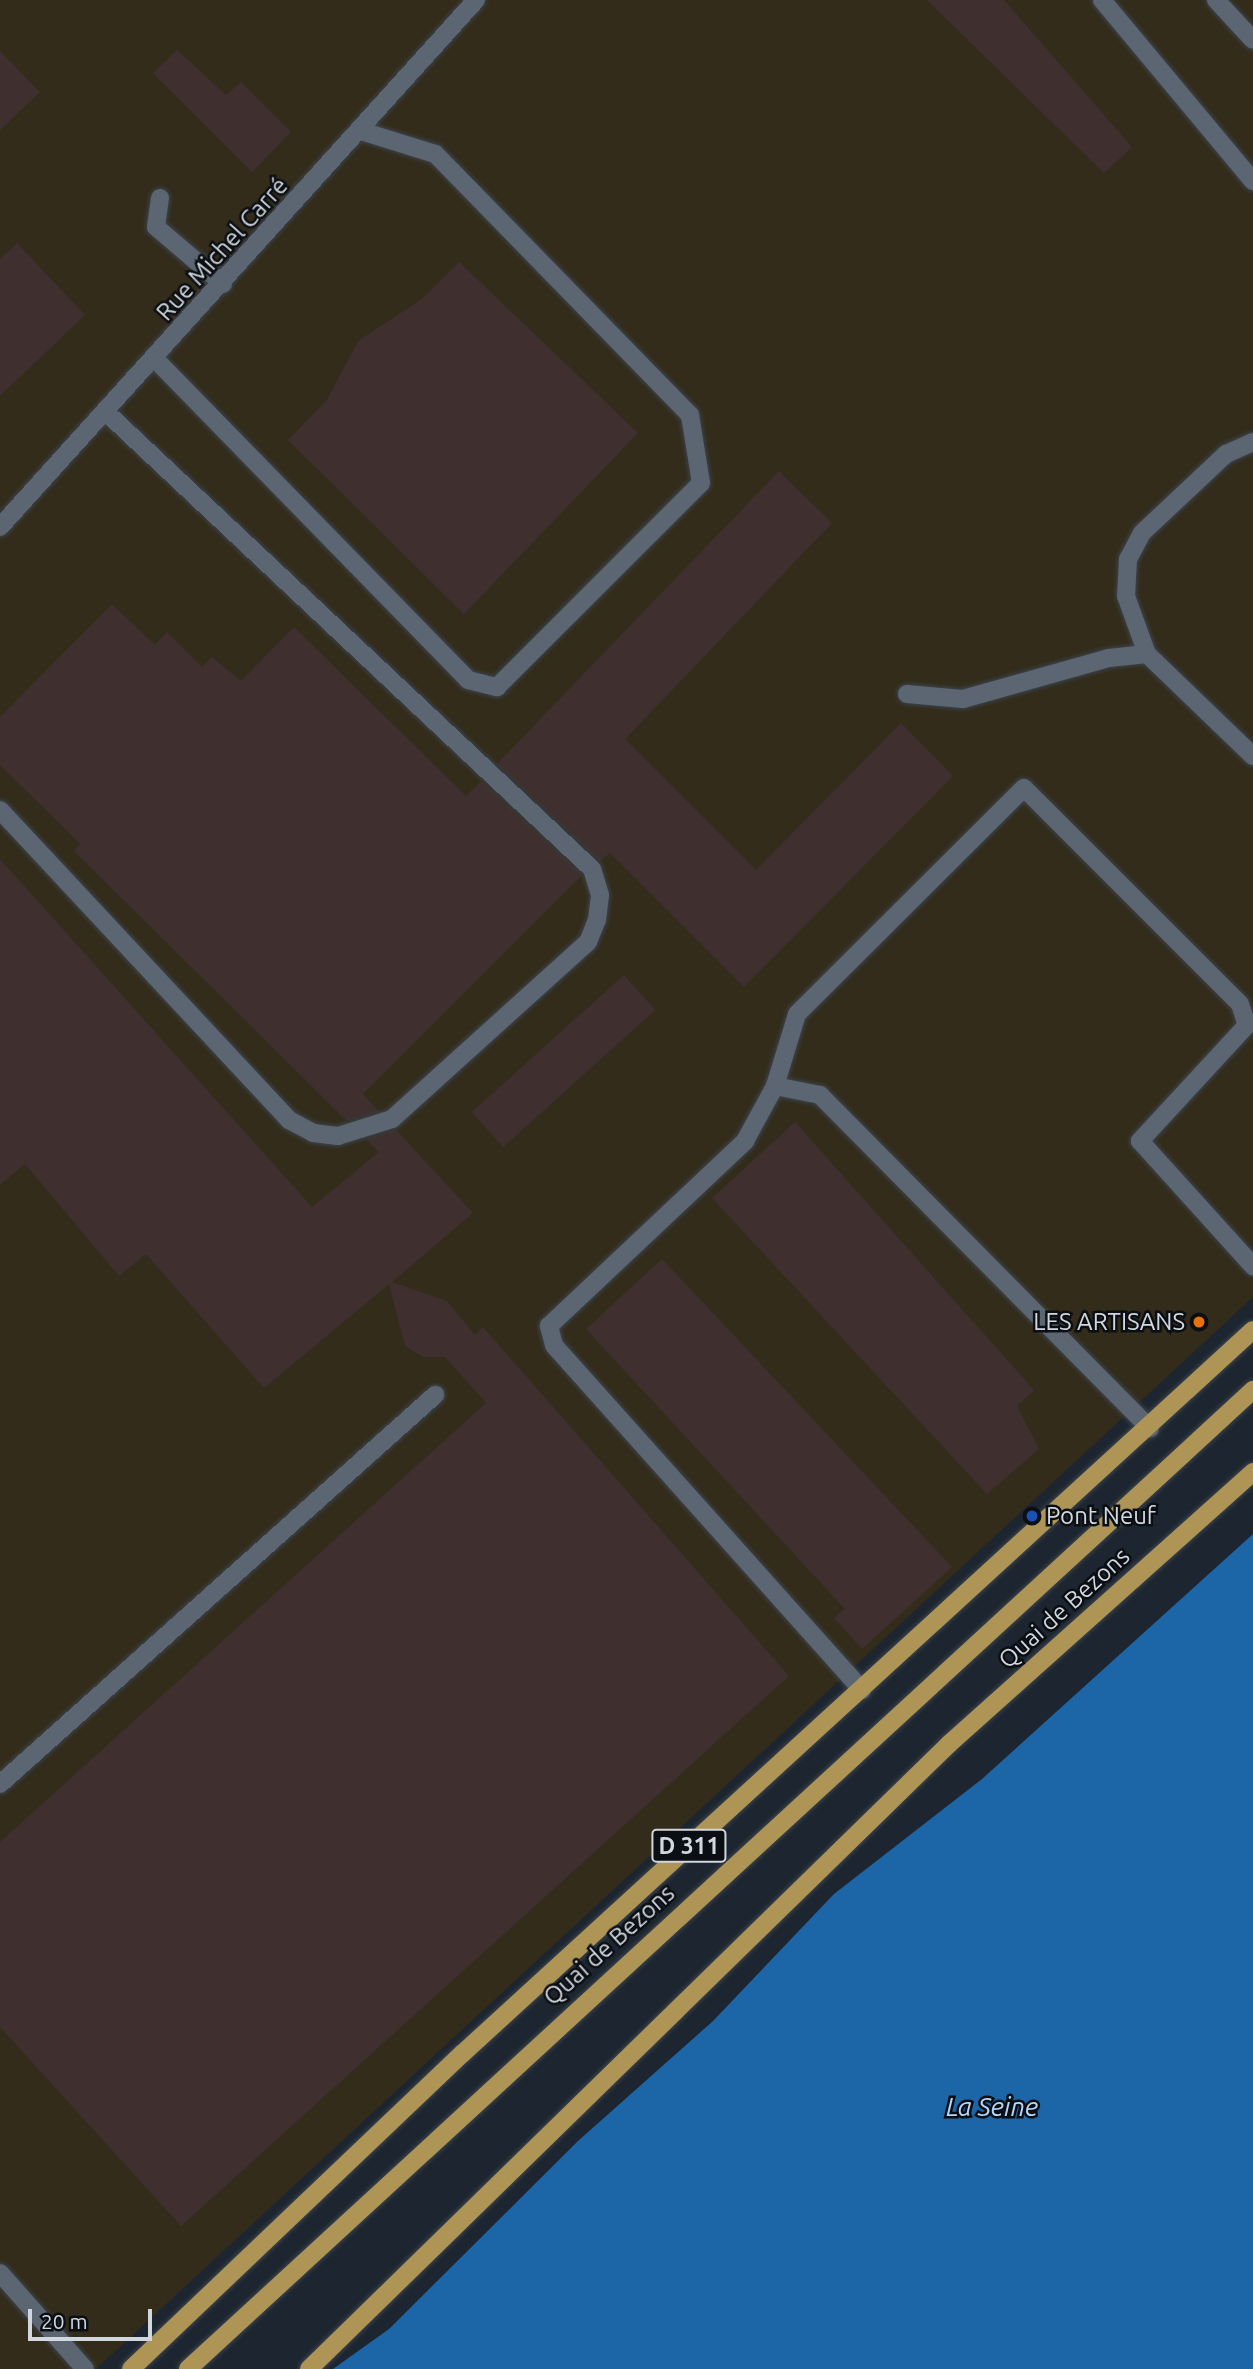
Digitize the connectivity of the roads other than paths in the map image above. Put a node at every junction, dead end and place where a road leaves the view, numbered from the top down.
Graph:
1 (476, 0) edge
2 (1102, 0) edge
3 (1216, 0) edge
4 (1253, 40) edge
5 (361, 131) junction
6 (1253, 181) edge
7 (160, 198) dead end
8 (223, 284) junction
9 (155, 359) junction
10 (107, 413) junction
11 (1253, 442) edge
12 (0, 527) edge
13 (1147, 654) junction
14 (906, 694) dead end
15 (1253, 756) edge
16 (0, 810) edge
17 (775, 1086) junction
18 (1253, 1266) edge
19 (1253, 1330) edge
20 (1253, 1390) edge
21 (435, 1395) dead end
22 (1150, 1428) junction
23 (1253, 1472) edge
24 (862, 1690) junction
25 (0, 1784) edge
26 (0, 2273) edge
27 (85, 2369) edge
28 (131, 2369) edge
29 (188, 2369) edge
30 (309, 2369) edge

1 - 5 street, Rue Michel Carré
2 - 6 street
3 - 4 street
5 - 8 street, Rue Michel Carré
5 - 9 street
7 - 8 street
8 - 9 street, Rue Michel Carré
9 - 10 street, Rue Michel Carré
10 - 12 street, Rue Michel Carré
10 - 16 street
11 - 13 street
13 - 14 street
13 - 15 street
17 - 18 street
17 - 22 street
17 - 24 street
19 - 22 main road, D 311
20 - 29 main road, Quai de Bezons / D 311
21 - 25 street
22 - 24 main road, D 311
23 - 30 main road, Quai de Bezons
24 - 28 main road, D 311
26 - 27 street

